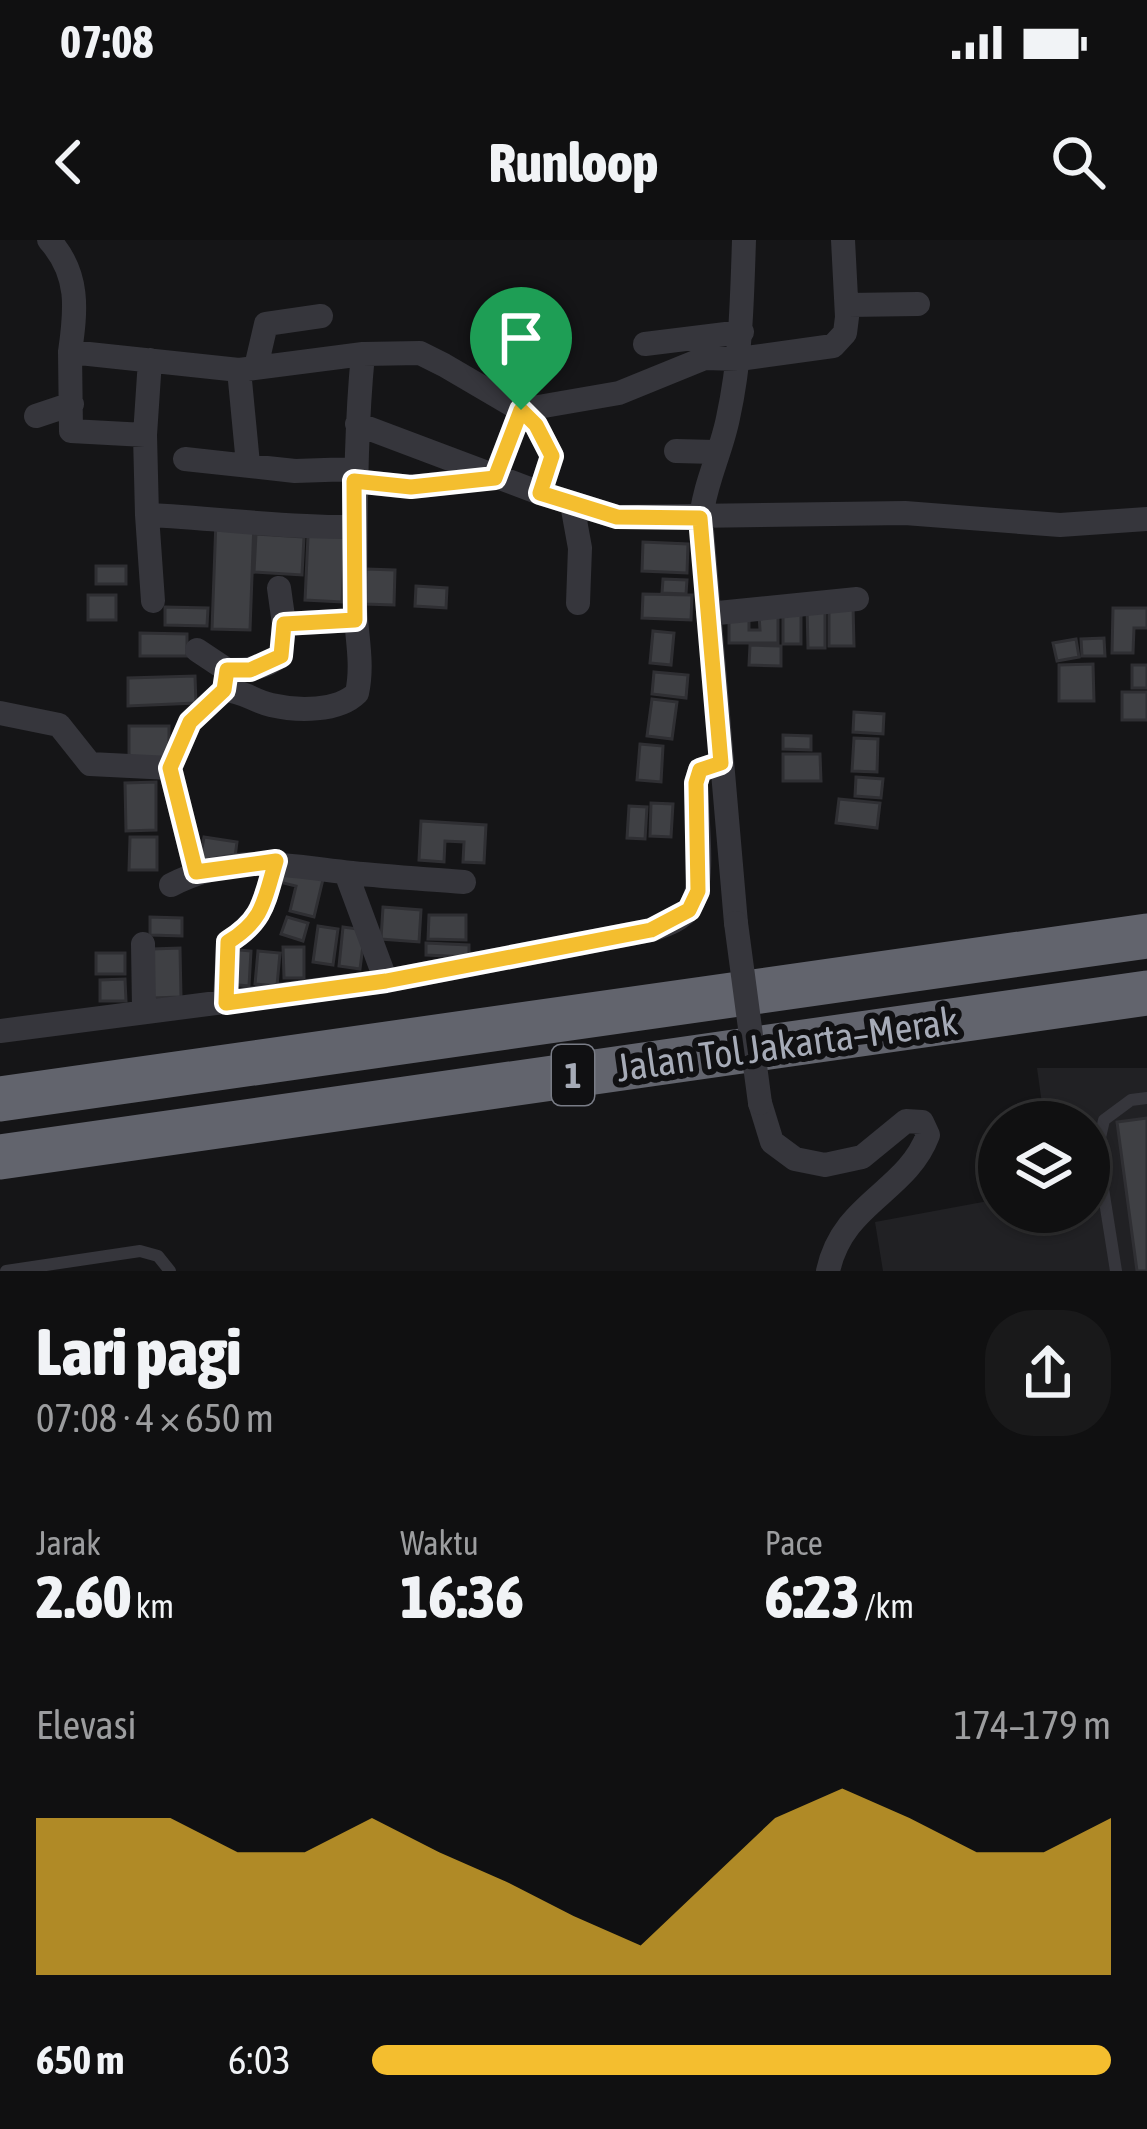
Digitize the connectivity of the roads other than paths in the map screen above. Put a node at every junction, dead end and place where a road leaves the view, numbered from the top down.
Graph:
1 (50, 240) edge
2 (744, 240) edge
3 (843, 240) edge
4 (918, 304) dead end
5 (848, 305) junction
6 (320, 316) dead end
7 (742, 332) junction
8 (645, 344) dead end
9 (70, 352) junction
10 (363, 354) junction
11 (739, 359) junction
12 (150, 360) junction
13 (248, 368) junction
14 (72, 404) junction
15 (521, 410) junction
16 (36, 416) dead end
17 (357, 424) junction
18 (145, 434) junction
19 (676, 451) dead end
20 (715, 452) junction
21 (185, 458) dead end
22 (248, 464) junction
23 (354, 475) junction
24 (495, 478) junction
25 (540, 493) junction
26 (572, 504) junction
27 (147, 515) junction
28 (700, 518) junction
29 (1147, 520) edge
30 (356, 527) junction
31 (279, 588) dead end
32 (857, 599) dead end
33 (153, 601) dead end
34 (578, 603) dead end
35 (708, 614) junction
36 (355, 620) junction
37 (284, 624) junction
38 (197, 650) dead end
39 (226, 680) junction
40 (0, 713) edge
41 (721, 763) junction
42 (170, 768) junction
43 (276, 861) junction
44 (196, 872) junction
45 (346, 872) junction
46 (464, 882) dead end
47 (171, 885) dead end
48 (1147, 936) edge
49 (143, 944) dead end
50 (386, 981) junction
51 (1147, 993) edge
52 (226, 1003) junction
53 (144, 1009) junction
54 (0, 1031) edge
55 (1147, 1098) edge
56 (0, 1099) edge
57 (0, 1157) edge
58 (6, 1271) edge
59 (170, 1271) edge
60 (827, 1271) edge
61 (1116, 1271) edge

1 - 9 street
2 - 7 street
3 - 5 street
4 - 5 street
5 - 11 street
6 - 13 street
7 - 8 street
7 - 11 street
9 - 12 street
9 - 14 street
10 - 13 street
10 - 15 street
10 - 17 street
11 - 15 street
11 - 20 street
12 - 13 street
12 - 18 street
13 - 22 street
14 - 16 street
14 - 18 street
15 - 24 street
15 - 25 street
17 - 23 street
17 - 24 street
18 - 27 street
19 - 20 street
20 - 28 street
21 - 22 street
22 - 23 street
23 - 24 street
23 - 30 street
24 - 25 street
25 - 26 street
26 - 28 street
26 - 34 street
27 - 30 street
27 - 33 street
28 - 29 street
28 - 35 street
30 - 36 street
31 - 37 street
32 - 35 street
35 - 41 street
36 - 37 street
36 - 39 street
37 - 39 street
38 - 39 street
39 - 42 street
40 - 42 street
41 - 50 street
41 - 60 street, bridge
42 - 44 street
43 - 44 street
43 - 45 street
43 - 52 street
44 - 47 street
45 - 46 street
45 - 50 street
48 - 56 highway, Jalan Tol Jakarta–Merak / 1
49 - 53 street
50 - 52 street
51 - 57 highway, Jalan Tol Jakarta–Merak / 1
52 - 53 street
53 - 54 street
55 - 61 lane
58 - 59 lane

